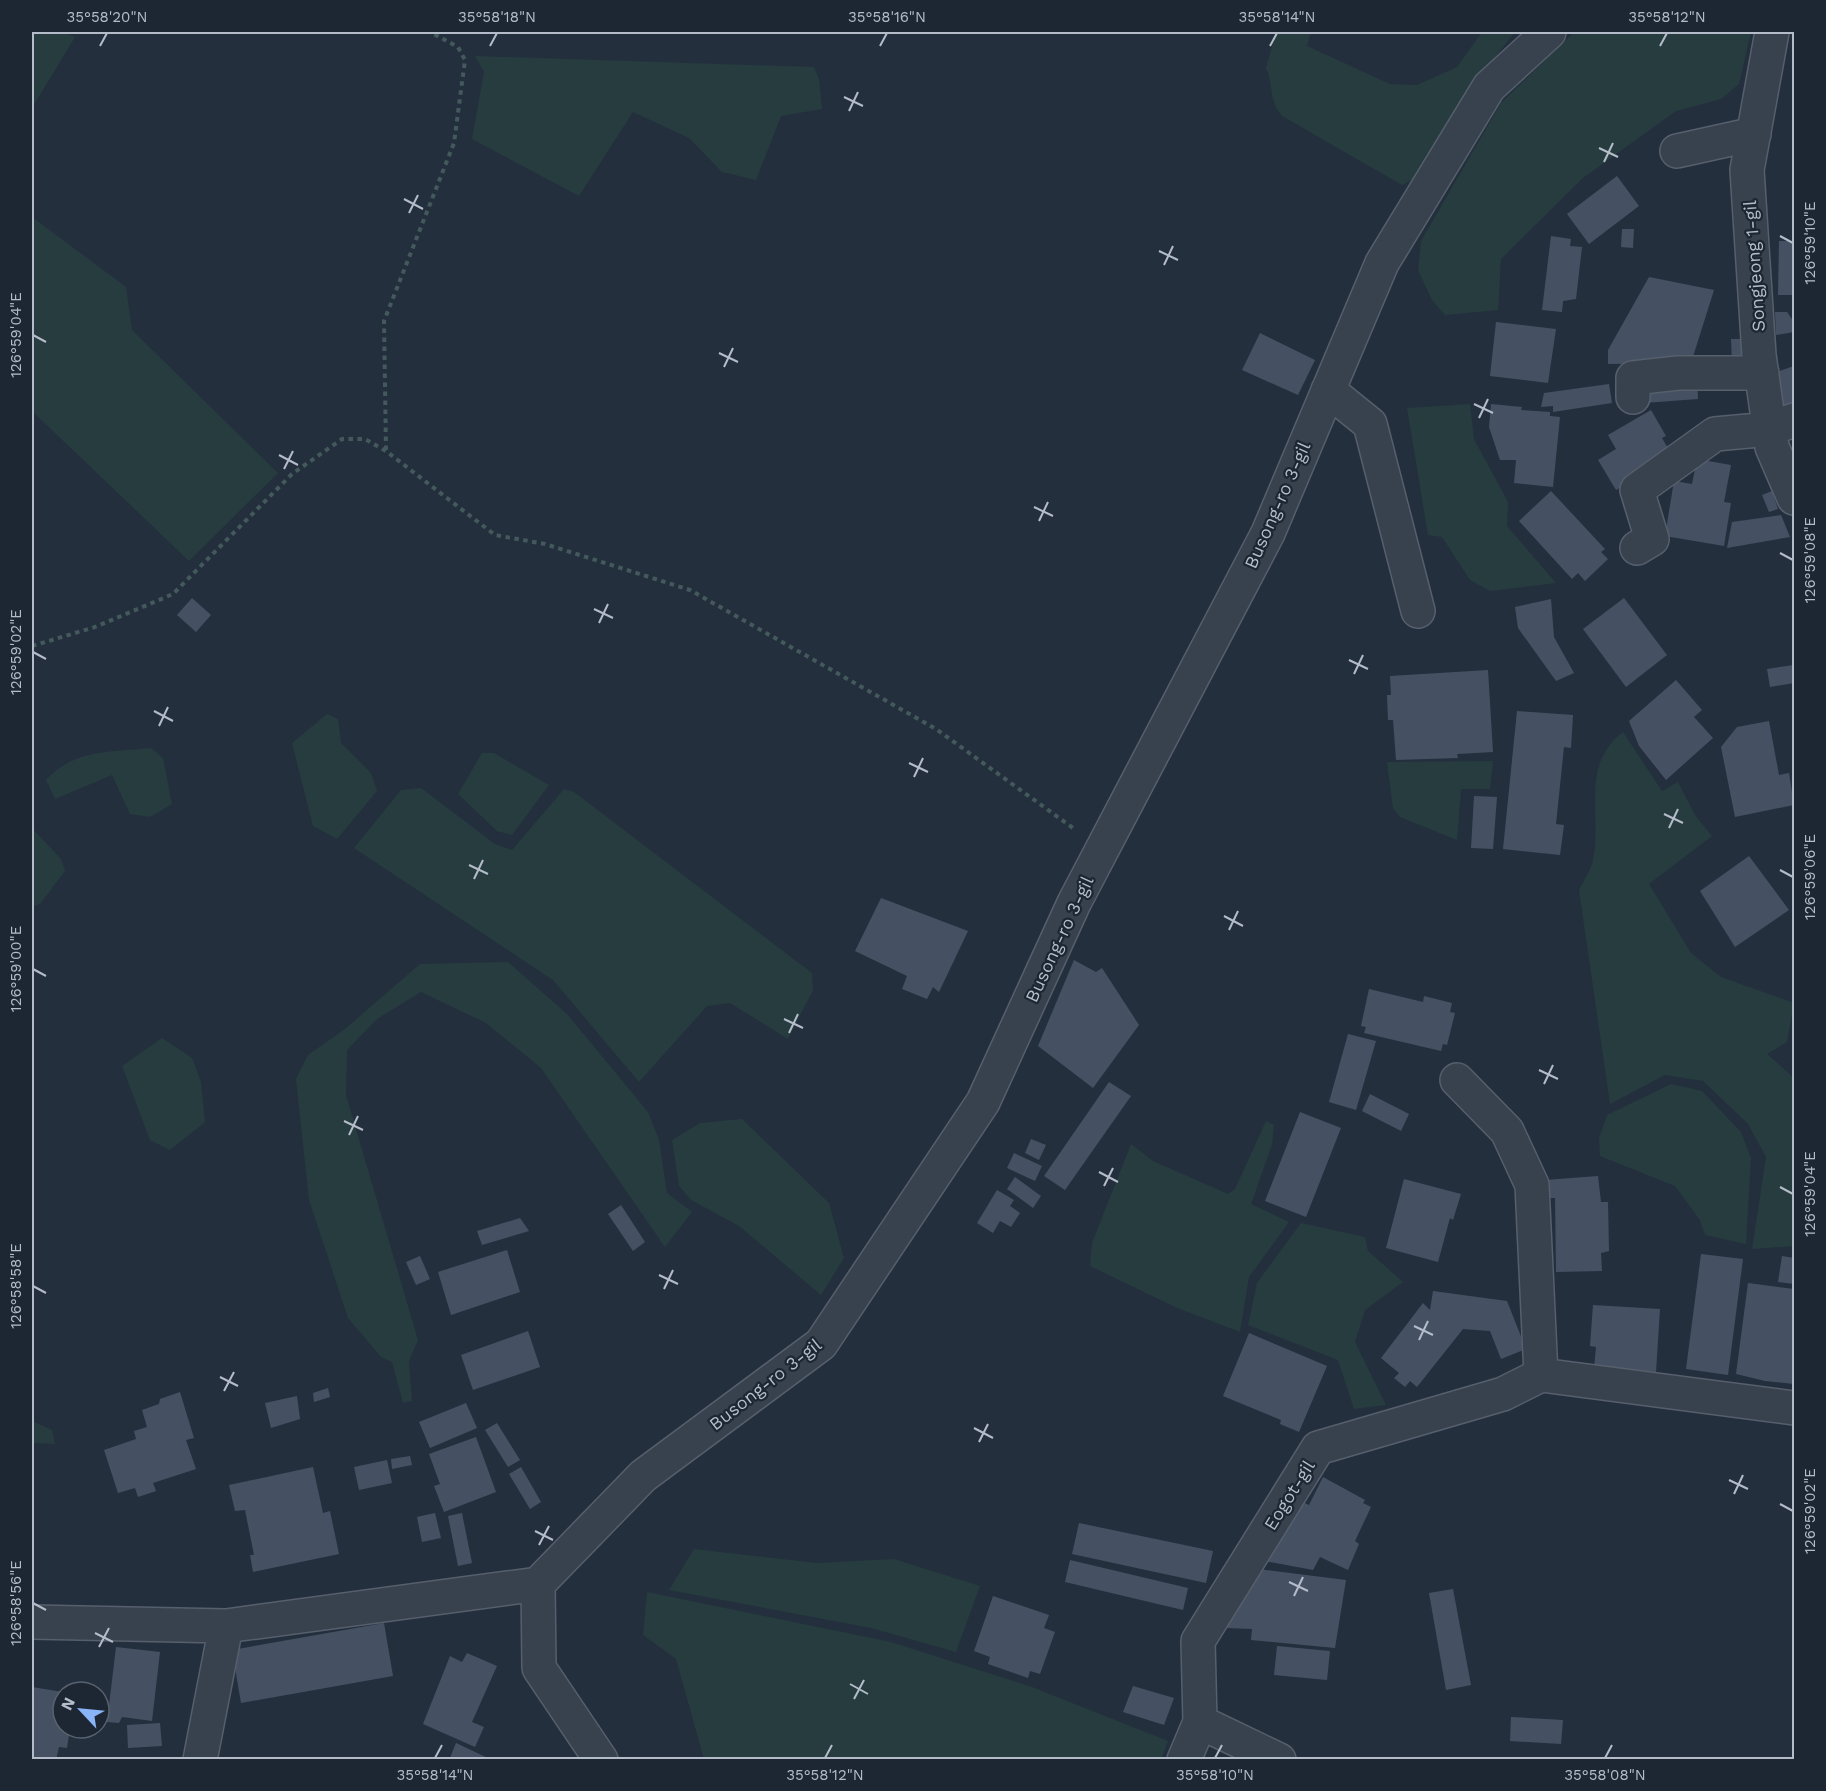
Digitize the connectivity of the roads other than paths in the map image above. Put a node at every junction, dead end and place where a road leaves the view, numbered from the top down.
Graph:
1 (1550, 32) edge
2 (1772, 32) edge
3 (1754, 134) junction
4 (1677, 151) dead end
5 (1762, 373) junction
6 (1328, 390) junction
7 (1633, 397) dead end
8 (1782, 425) edge
9 (1794, 498) edge
10 (1637, 548) dead end
11 (1418, 611) dead end
12 (1457, 1080) dead end
13 (1541, 1375) junction
14 (1794, 1408) edge
15 (538, 1584) junction
16 (32, 1622) edge
17 (226, 1626) junction
18 (1200, 1722) junction
19 (200, 1760) edge
20 (601, 1760) edge
21 (1184, 1760) edge
22 (1279, 1760) edge

1 - 6 street, Busong-ro 3-gil
2 - 3 street, Songjeong 1-gil
3 - 4 street
3 - 5 street, Songjeong 1-gil
5 - 7 street
5 - 8 street, Songjeong 1-gil
6 - 11 street
6 - 15 street, Busong-ro 3-gil
8 - 9 street, Songjeong 1-gil
8 - 10 street
12 - 13 street
13 - 14 street
13 - 18 street, Eogot-gil
15 - 17 street
15 - 20 street
16 - 17 street
17 - 19 street
18 - 21 street, Eogot-gil
18 - 22 street

